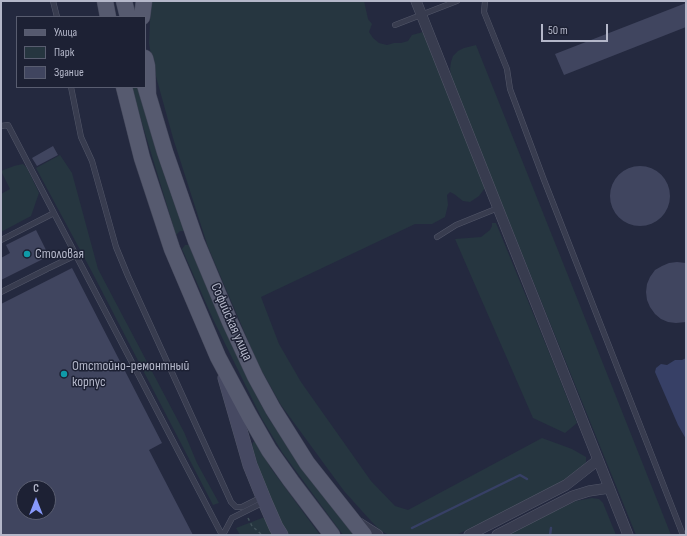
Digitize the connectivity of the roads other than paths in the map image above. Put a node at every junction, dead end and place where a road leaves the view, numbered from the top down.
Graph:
1 (53, 1) edge
2 (105, 1) edge
3 (124, 1) edge
4 (144, 1) edge
5 (416, 1) edge
6 (457, 1) edge
7 (485, 1) edge
8 (422, 15) junction
9 (57, 16) edge
10 (108, 16) edge
11 (128, 16) edge
12 (142, 16) edge
13 (395, 24) dead end
14 (146, 62) edge
15 (71, 88) edge
16 (124, 88) edge
17 (147, 91) edge
18 (1, 126) edge
19 (498, 208) junction
20 (54, 213) junction
21 (437, 237) dead end
22 (1, 240) edge
23 (196, 240) junction
24 (172, 249) junction
25 (76, 255) junction
26 (1, 292) edge
27 (218, 357) junction
28 (598, 460) junction
29 (609, 488) junction
30 (264, 499) junction
31 (347, 514) junction
32 (223, 535) edge
33 (281, 535) edge
34 (332, 535) edge
35 (364, 535) edge
36 (378, 535) edge
37 (468, 535) edge
38 (497, 535) edge
39 (628, 535) edge
40 (683, 535) edge

1 - 9 lane
2 - 10 main road
3 - 11 main road
4 - 12 main road
5 - 8 street
6 - 8 lane
7 - 40 lane
8 - 13 lane
8 - 19 street
14 - 17 main road, Софийская улица
15 - 30 lane
16 - 24 main road, Софийская улица
17 - 23 main road, Софийская улица
18 - 20 lane
19 - 21 lane
19 - 28 street
20 - 22 lane
20 - 25 lane
23 - 24 main road
23 - 31 main road, Софийская улица
24 - 27 main road, Софийская улица
25 - 26 lane
25 - 32 lane
27 - 30 street
27 - 34 main road, Софийская улица
28 - 29 street
28 - 37 street
29 - 38 street
29 - 39 street
30 - 32 lane
30 - 33 street
31 - 35 main road, Софийская улица
31 - 36 street

